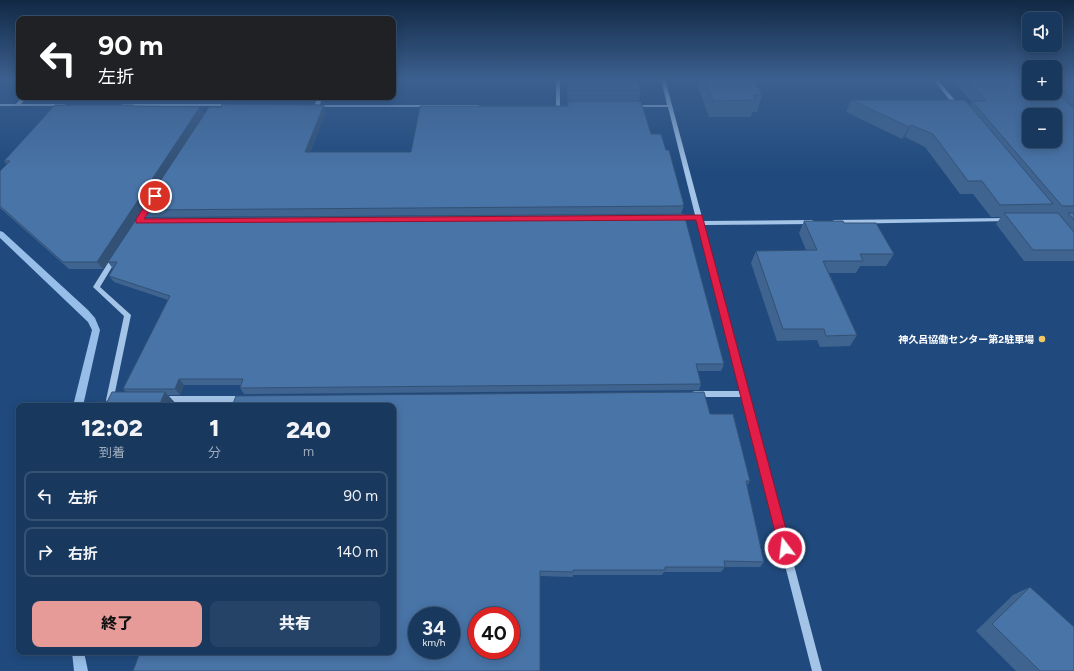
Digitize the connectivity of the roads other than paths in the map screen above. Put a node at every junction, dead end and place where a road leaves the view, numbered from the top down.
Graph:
1 (671, 110) edge
2 (667, 217) edge
3 (700, 220) junction
4 (1018, 220) edge
5 (819, 222) edge
6 (827, 222) edge
7 (121, 247) edge
8 (689, 394) edge
9 (745, 394) junction
10 (253, 398) edge
11 (157, 399) edge
12 (126, 400) edge
13 (817, 671) edge

1 - 3 street
2 - 3 street
3 - 5 street
3 - 9 street
4 - 6 street
7 - 12 street
8 - 9 street
9 - 13 street
10 - 11 street

